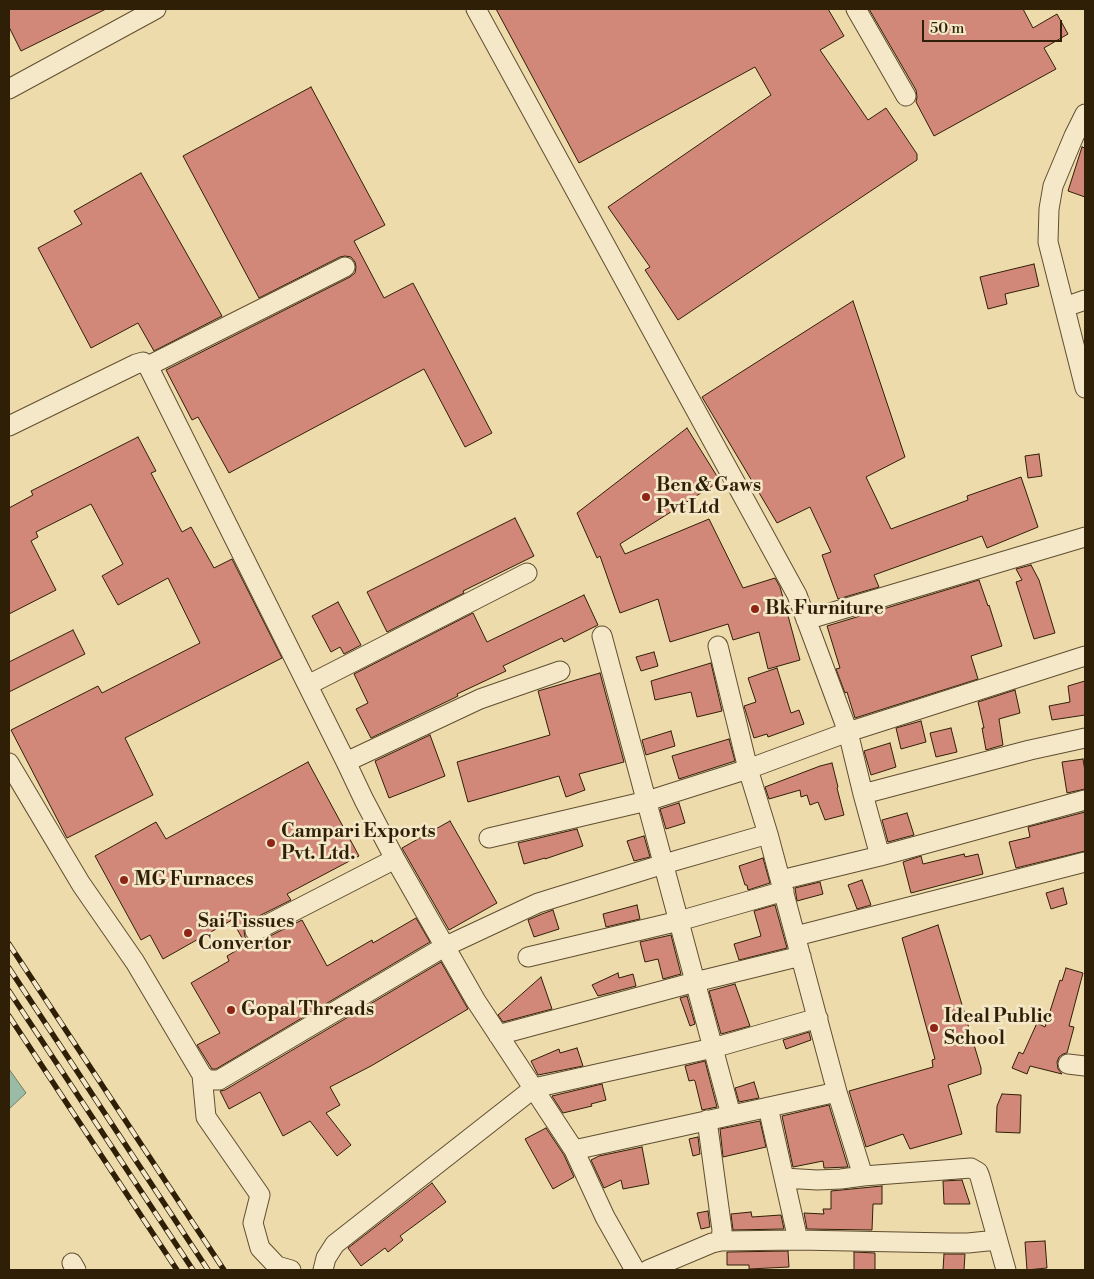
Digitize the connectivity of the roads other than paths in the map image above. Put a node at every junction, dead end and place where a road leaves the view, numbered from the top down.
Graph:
1 (156, 9) edge
2 (476, 9) edge
3 (856, 9) edge
4 (9, 89) edge
5 (906, 96) dead end
6 (1085, 116) edge
7 (345, 267) dead end
8 (1085, 300) edge
9 (1065, 307) junction
10 (148, 366) junction
11 (1085, 388) edge
12 (9, 426) edge
13 (1085, 537) edge
14 (527, 573) dead end
15 (806, 620) junction
16 (602, 636) dead end
17 (718, 646) dead end
18 (1085, 656) edge
19 (560, 671) dead end
20 (308, 685) junction
21 (848, 732) junction
22 (1085, 738) edge
23 (346, 762) junction
24 (9, 763) edge
25 (748, 770) junction
26 (863, 794) junction
27 (1085, 800) edge
28 (647, 801) junction
29 (768, 834) junction
30 (489, 838) dead end
31 (880, 856) junction
32 (395, 859) junction
33 (1085, 862) edge
34 (664, 864) junction
35 (782, 886) junction
36 (679, 921) junction
37 (255, 931) dead end
38 (796, 936) junction
39 (444, 947) junction
40 (801, 956) junction
41 (528, 957) dead end
42 (696, 982) junction
43 (818, 1018) junction
44 (498, 1036) junction
45 (713, 1048) junction
46 (202, 1075) junction
47 (534, 1088) junction
48 (838, 1092) junction
49 (768, 1107) junction
50 (731, 1115) junction
51 (707, 1120) junction
52 (574, 1150) junction
53 (863, 1176) junction
54 (784, 1178) junction
55 (798, 1240) junction
56 (997, 1240) junction
57 (721, 1241) junction
58 (291, 1270) edge
59 (323, 1270) edge
60 (635, 1270) edge
61 (648, 1270) edge
62 (1006, 1270) edge

1 - 4 street
2 - 15 street
3 - 5 street
6 - 9 street
7 - 10 street
8 - 9 street
9 - 11 street
10 - 12 street
10 - 20 street
13 - 15 street
14 - 20 street
15 - 21 street
16 - 28 street
17 - 25 street
18 - 21 street
19 - 23 street
20 - 23 street
21 - 25 street
21 - 26 street
22 - 26 street
23 - 32 street
24 - 46 street
25 - 28 street
25 - 29 street
26 - 31 street
27 - 31 street
28 - 30 street
28 - 34 street
29 - 34 street
29 - 35 street
31 - 35 street
32 - 37 street
32 - 39 street
33 - 38 street
34 - 36 street
34 - 39 street
35 - 36 street
35 - 38 street
36 - 41 street
36 - 42 street
38 - 40 street
39 - 44 street
39 - 46 street
40 - 42 street
40 - 43 street
42 - 44 street
42 - 45 street
43 - 45 street
43 - 48 street
44 - 47 street
45 - 47 street
45 - 50 street
46 - 58 street
47 - 52 street
47 - 59 street
48 - 49 street
48 - 53 street
49 - 50 street
49 - 54 street
50 - 51 street
51 - 52 street
51 - 57 street
52 - 60 street
53 - 54 street
53 - 56 street
54 - 55 street
55 - 56 street
55 - 57 street
56 - 62 street
57 - 61 street

